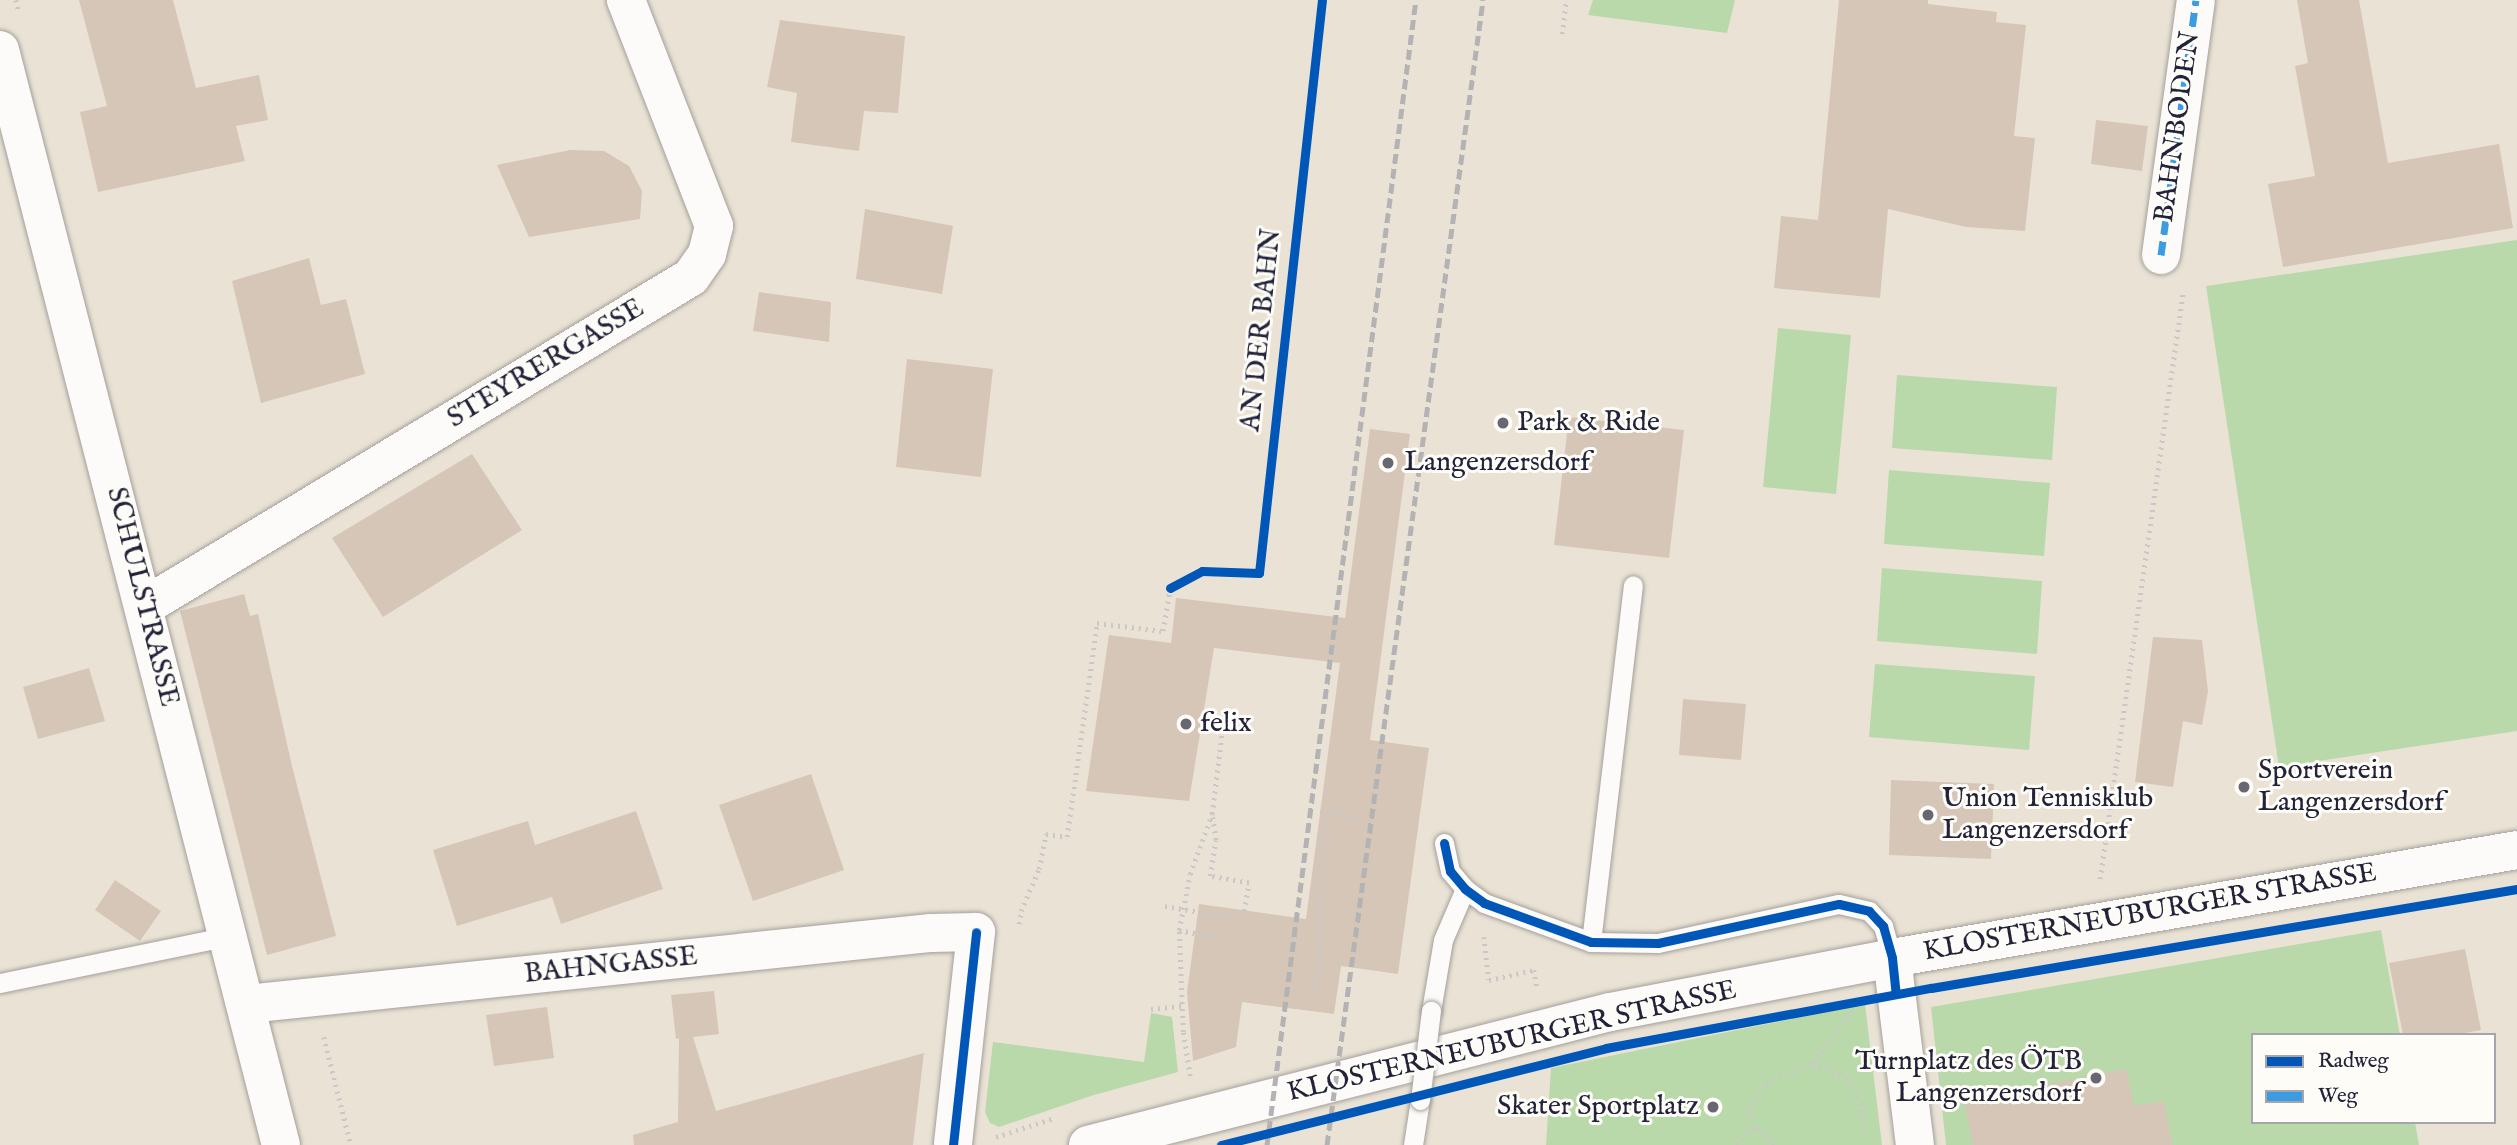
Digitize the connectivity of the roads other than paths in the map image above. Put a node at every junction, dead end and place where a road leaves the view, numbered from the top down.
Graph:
1 (626, 0) edge
2 (2196, 0) edge
3 (0, 50) edge
4 (2161, 255) dead end
5 (1633, 585) dead end
6 (145, 606) junction
7 (1444, 843) dead end
8 (2517, 850) edge
9 (1465, 889) junction
10 (228, 936) junction
11 (1591, 942) junction
12 (1894, 976) junction
13 (0, 983) edge
14 (247, 1004) junction
15 (969, 1143) edge
16 (281, 1145) edge
17 (1088, 1145) edge
18 (1413, 1145) edge
19 (1915, 1145) edge

1 - 6 street, STEYRERGASSE
2 - 4 street, BAHNBODEN
3 - 6 street, SCHULSTRASSE
5 - 11 lane
6 - 10 street, SCHULSTRASSE
7 - 9 lane
8 - 12 street, KLOSTERNEUBURGER STRASSE
9 - 11 lane
9 - 18 lane, bridge
10 - 13 lane
10 - 14 street, SCHULSTRASSE
11 - 12 lane
12 - 17 street, KLOSTERNEUBURGER STRASSE
12 - 19 street
14 - 15 street, BAHNGASSE
14 - 16 street, SCHULSTRASSE

